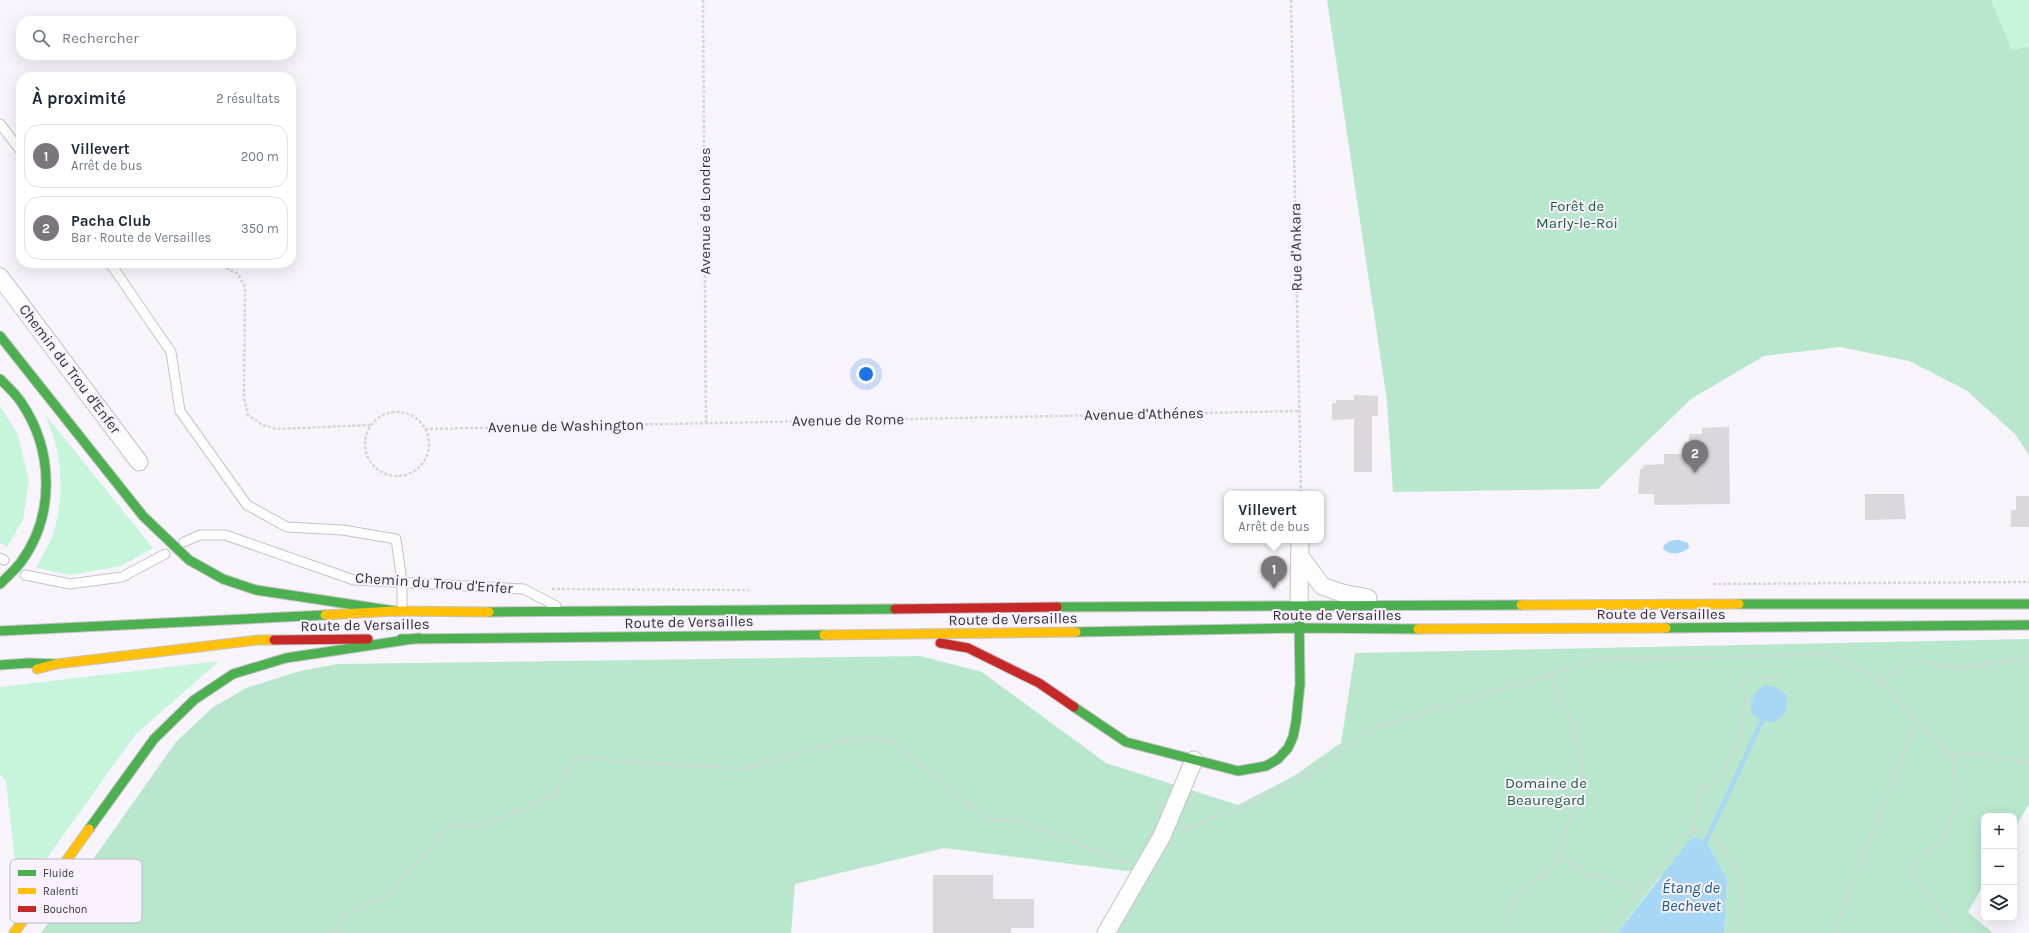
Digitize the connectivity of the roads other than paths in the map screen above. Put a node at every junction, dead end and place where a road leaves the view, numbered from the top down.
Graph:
1 (0, 124) edge
2 (16, 145) edge
3 (113, 268) edge
4 (0, 277) edge
5 (0, 336) edge
6 (0, 379) edge
7 (139, 462) dead end
8 (184, 542) dead end
9 (1300, 548) edge
10 (164, 554) dead end
11 (25, 575) dead end
12 (402, 582) junction
13 (0, 584) edge
14 (2029, 604) edge
15 (1299, 605) junction
16 (1412, 605) junction
17 (399, 611) junction
18 (566, 612) junction
19 (2029, 625) edge
20 (1299, 628) junction
21 (0, 631) edge
22 (879, 634) junction
23 (419, 638) junction
24 (56, 664) junction
25 (0, 665) edge
26 (0, 674) edge
27 (1194, 760) junction
28 (67, 859) edge
29 (21, 923) edge
30 (14, 933) edge
31 (1106, 933) edge

1 - 2 lane
3 - 12 lane
4 - 7 street, Chemin du Trou d'Enfer
5 - 17 main road
6 - 13 main road
8 - 12 lane, Chemin du Trou d'Enfer
9 - 15 street
9 - 16 street
10 - 11 lane
12 - 17 lane
12 - 18 lane, Chemin du Trou d'Enfer
14 - 16 main road, Route de Versailles
15 - 16 main road, Route de Versailles
15 - 18 main road, Route de Versailles
15 - 20 main road
17 - 18 main road, Route de Versailles
17 - 21 main road, Route de Versailles
19 - 20 main road, Route de Versailles
20 - 22 main road, Route de Versailles
20 - 27 main road
22 - 23 main road, Route de Versailles
22 - 27 main road
23 - 24 main road, Route de Versailles
23 - 28 main road
24 - 25 main road
24 - 26 main road, Route de Versailles
27 - 31 street
29 - 30 main road

